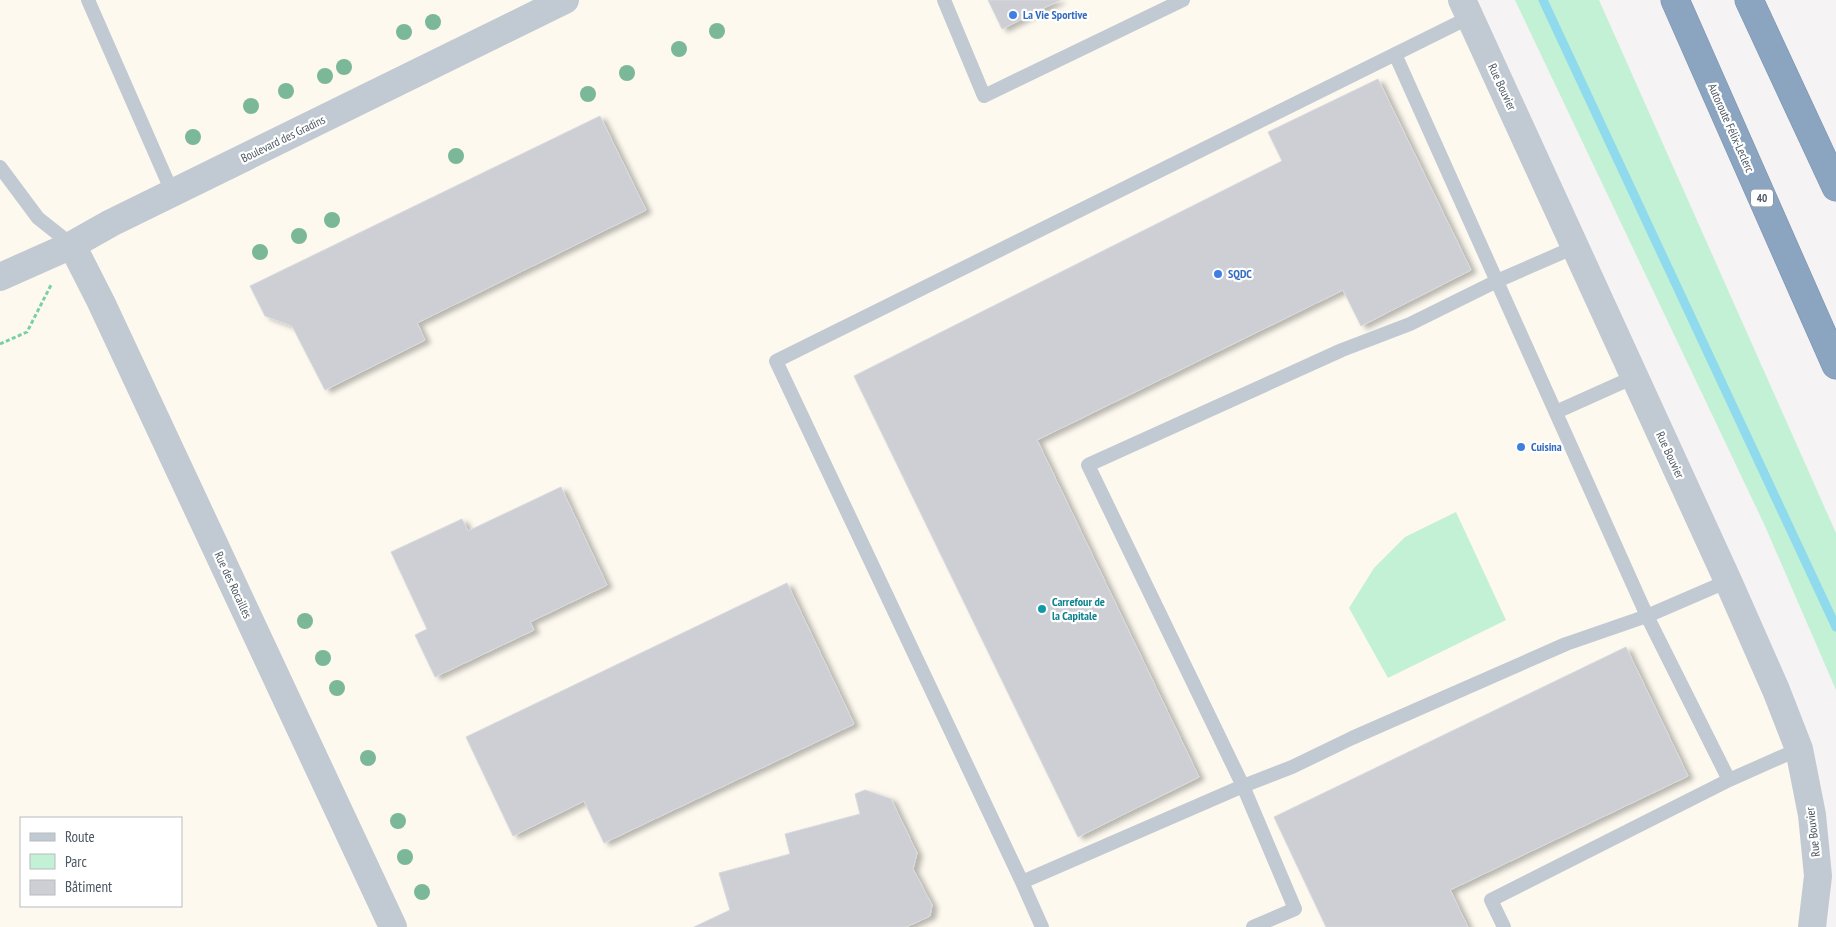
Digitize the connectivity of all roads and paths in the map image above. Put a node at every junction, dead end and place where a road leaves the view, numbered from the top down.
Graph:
1 (88, 0) edge
2 (565, 0) edge
3 (944, 0) edge
4 (1183, 0) edge
5 (1673, 0) edge
6 (1749, 0) edge
7 (1466, 9) edge
8 (1395, 54) junction
9 (0, 167) edge
10 (1836, 187) edge
11 (173, 194) junction
12 (72, 245) junction
13 (1574, 246) junction
14 (0, 277) edge
15 (1496, 281) junction
16 (0, 344) edge
17 (1836, 364) edge
18 (1634, 377) junction
19 (1556, 412) junction
20 (1728, 581) junction
21 (1647, 616) junction
22 (1799, 749) junction
23 (1729, 780) junction
24 (1243, 786) junction
25 (1022, 882) junction
26 (393, 927) edge
27 (1042, 927) edge
28 (1254, 927) edge
29 (1504, 927) edge
30 (1812, 927) edge

1 - 11 lane
2 - 11 street, Boulevard des Gradins
3 - 4 lane
5 - 17 highway, Autoroute Félix-Leclerc / 40
6 - 10 highway
7 - 8 lane
7 - 13 street, Rue Bouvier
8 - 15 lane
8 - 25 lane
9 - 12 lane
11 - 12 street, Boulevard des Gradins
12 - 14 street, Boulevard des Gradins
12 - 16 path
12 - 26 street, Rue des Rocailles
13 - 15 lane
13 - 18 street, Rue Bouvier
15 - 19 lane
15 - 24 lane
18 - 19 lane
18 - 20 street, Rue Bouvier
19 - 21 lane
20 - 21 lane
20 - 22 street, Rue Bouvier
21 - 23 lane
21 - 24 lane
22 - 23 lane
22 - 30 street, Rue Bouvier
23 - 29 lane
24 - 25 lane
24 - 28 lane
25 - 27 lane

